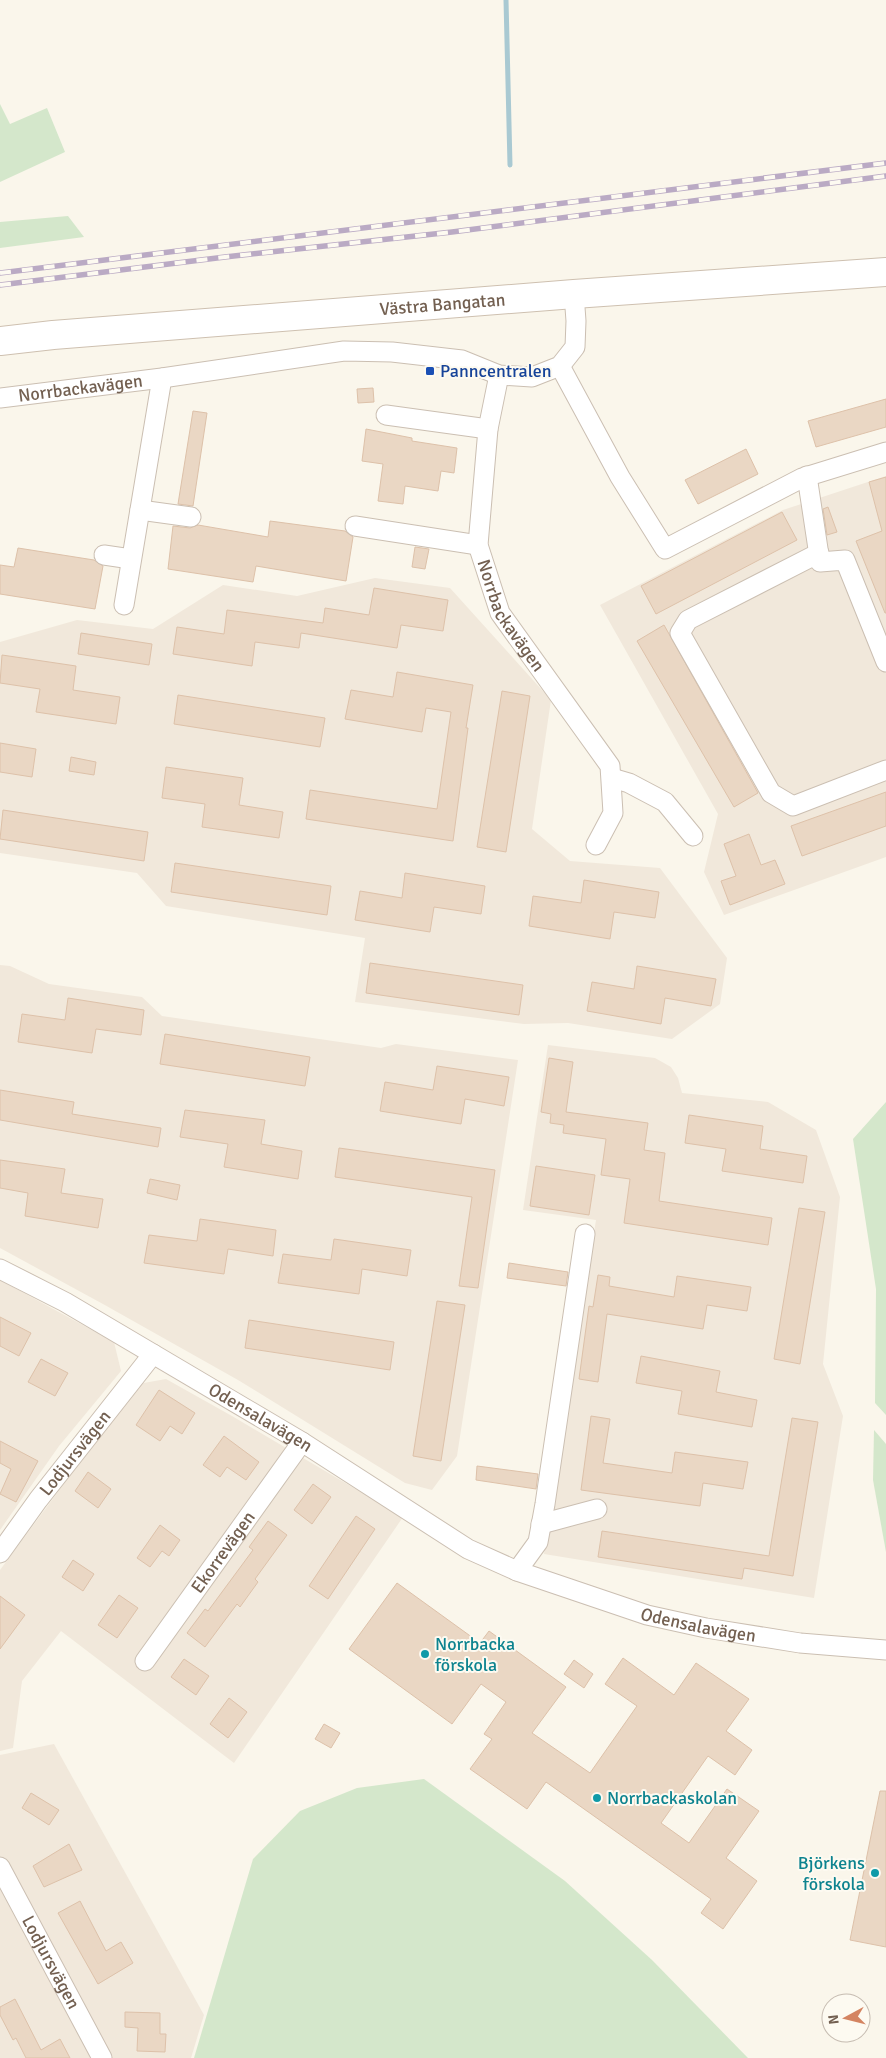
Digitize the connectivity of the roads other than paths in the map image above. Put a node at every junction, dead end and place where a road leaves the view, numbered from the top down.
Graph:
1 (886, 272) edge
2 (574, 294) junction
3 (0, 341) edge
4 (560, 366) junction
5 (499, 374) junction
6 (162, 378) junction
7 (0, 398) edge
8 (386, 416) dead end
9 (488, 429) junction
10 (886, 452) edge
11 (807, 476) junction
12 (140, 510) junction
13 (191, 517) dead end
14 (355, 526) dead end
15 (478, 545) junction
16 (819, 553) junction
17 (104, 555) dead end
18 (131, 559) junction
19 (124, 605) dead end
20 (886, 662) edge
21 (886, 770) edge
22 (612, 778) junction
23 (693, 836) dead end
24 (596, 845) dead end
25 (585, 1234) dead end
26 (0, 1269) edge
27 (153, 1354) junction
28 (302, 1442) junction
29 (597, 1510) dead end
30 (541, 1524) junction
31 (0, 1554) edge
32 (517, 1571) junction
33 (886, 1650) edge
34 (145, 1662) dead end
35 (0, 1867) edge
36 (102, 2058) edge

1 - 2 street, Västra Bangatan
2 - 3 street, Västra Bangatan
2 - 4 street
4 - 5 street, Norrbackavägen
4 - 11 street
5 - 6 street, Norrbackavägen
5 - 9 street, Norrbackavägen
6 - 7 street, Norrbackavägen
6 - 12 street, Norrbackavägen
8 - 9 street
9 - 15 street, Norrbackavägen
10 - 11 street
11 - 16 street
12 - 13 street
12 - 18 street, Norrbackavägen
14 - 15 street
15 - 22 street, Norrbackavägen
16 - 20 street
16 - 21 street
17 - 18 street
18 - 19 street, Norrbackavägen
22 - 23 street
22 - 24 street, Norrbackavägen
25 - 30 street
26 - 27 street, Odensalavägen
27 - 28 street, Odensalavägen
27 - 31 street, Lodjursvägen
28 - 32 street, Odensalavägen
28 - 34 street, Ekorrevägen
29 - 30 street
30 - 32 street
32 - 33 street, Odensalavägen
35 - 36 street, Lodjursvägen

